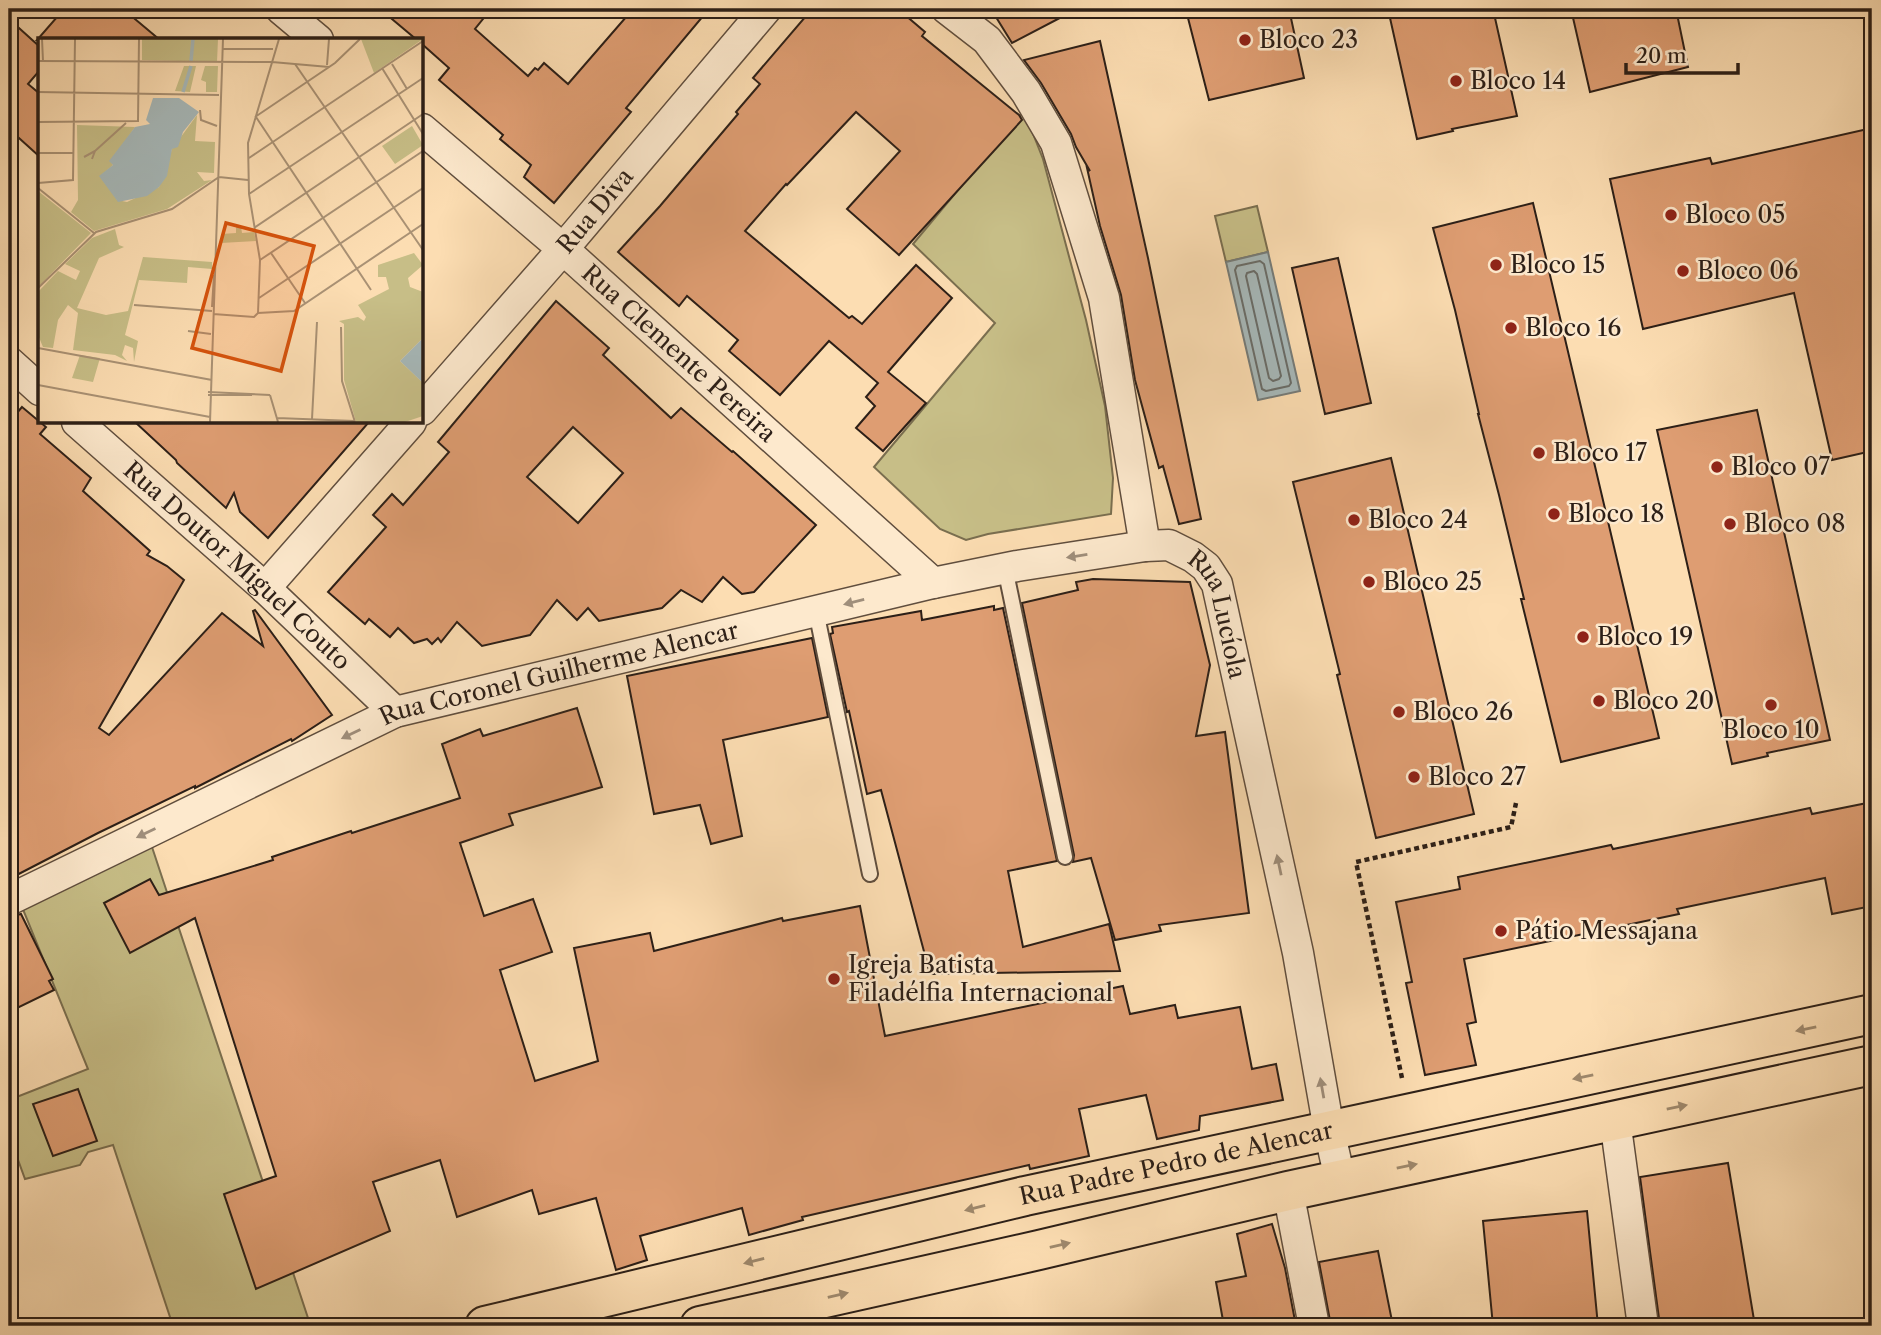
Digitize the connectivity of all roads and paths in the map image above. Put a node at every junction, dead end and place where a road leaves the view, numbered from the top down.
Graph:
1 (281, 9) edge
2 (766, 9) edge
3 (947, 9) edge
4 (316, 38) edge
5 (424, 131) edge
6 (563, 249) junction
7 (9, 362) edge
8 (38, 388) edge
9 (424, 408) edge
10 (79, 424) edge
11 (409, 424) edge
12 (1144, 546) junction
13 (1005, 568) junction
14 (933, 583) junction
15 (265, 588) junction
16 (816, 611) junction
17 (395, 712) junction
18 (1516, 803) dead end
19 (1065, 857) dead end
20 (870, 874) dead end
21 (9, 900) edge
22 (1872, 1014) edge
23 (1872, 1065) edge
24 (1409, 1113) junction
25 (1615, 1120) junction
26 (1329, 1130) junction
27 (1340, 1179) junction
28 (1289, 1191) junction
29 (501, 1324) edge
30 (700, 1326) edge
31 (1314, 1326) edge
32 (1643, 1326) edge

1 - 4 street
2 - 6 street, Rua Diva
3 - 12 street, Rua Lucíola
5 - 6 street, Rua Clemente Pereira
6 - 9 street, Rua Diva
6 - 14 street, Rua Clemente Pereira
7 - 8 street
10 - 15 street, Rua Doutor Miguel Couto
11 - 15 street
12 -> 13 street, Rua Coronel Guilherme Alencar
26 -> 12 street, Rua Lucíola
13 - 14 street, Rua Coronel Guilherme Alencar
13 - 19 lane
14 -> 16 street, Rua Coronel Guilherme Alencar
15 - 17 street, Rua Doutor Miguel Couto
16 - 17 street, Rua Coronel Guilherme Alencar
16 - 20 lane
17 -> 21 street, Rua Coronel Guilherme Alencar
18 - 24 path
22 -> 24 main road, Rua Padre Pedro de Alencar
25 -> 23 main road, Rua Padre Pedro de Alencar
24 - 26 main road, Rua Padre Pedro de Alencar
27 -> 25 main road, Rua Padre Pedro de Alencar
25 - 32 street
26 - 27 street, Rua Lucíola
26 -> 29 main road, Rua Padre Pedro de Alencar
27 - 28 main road, Rua Padre Pedro de Alencar
30 -> 28 main road, Rua Padre Pedro de Alencar
28 - 31 street

